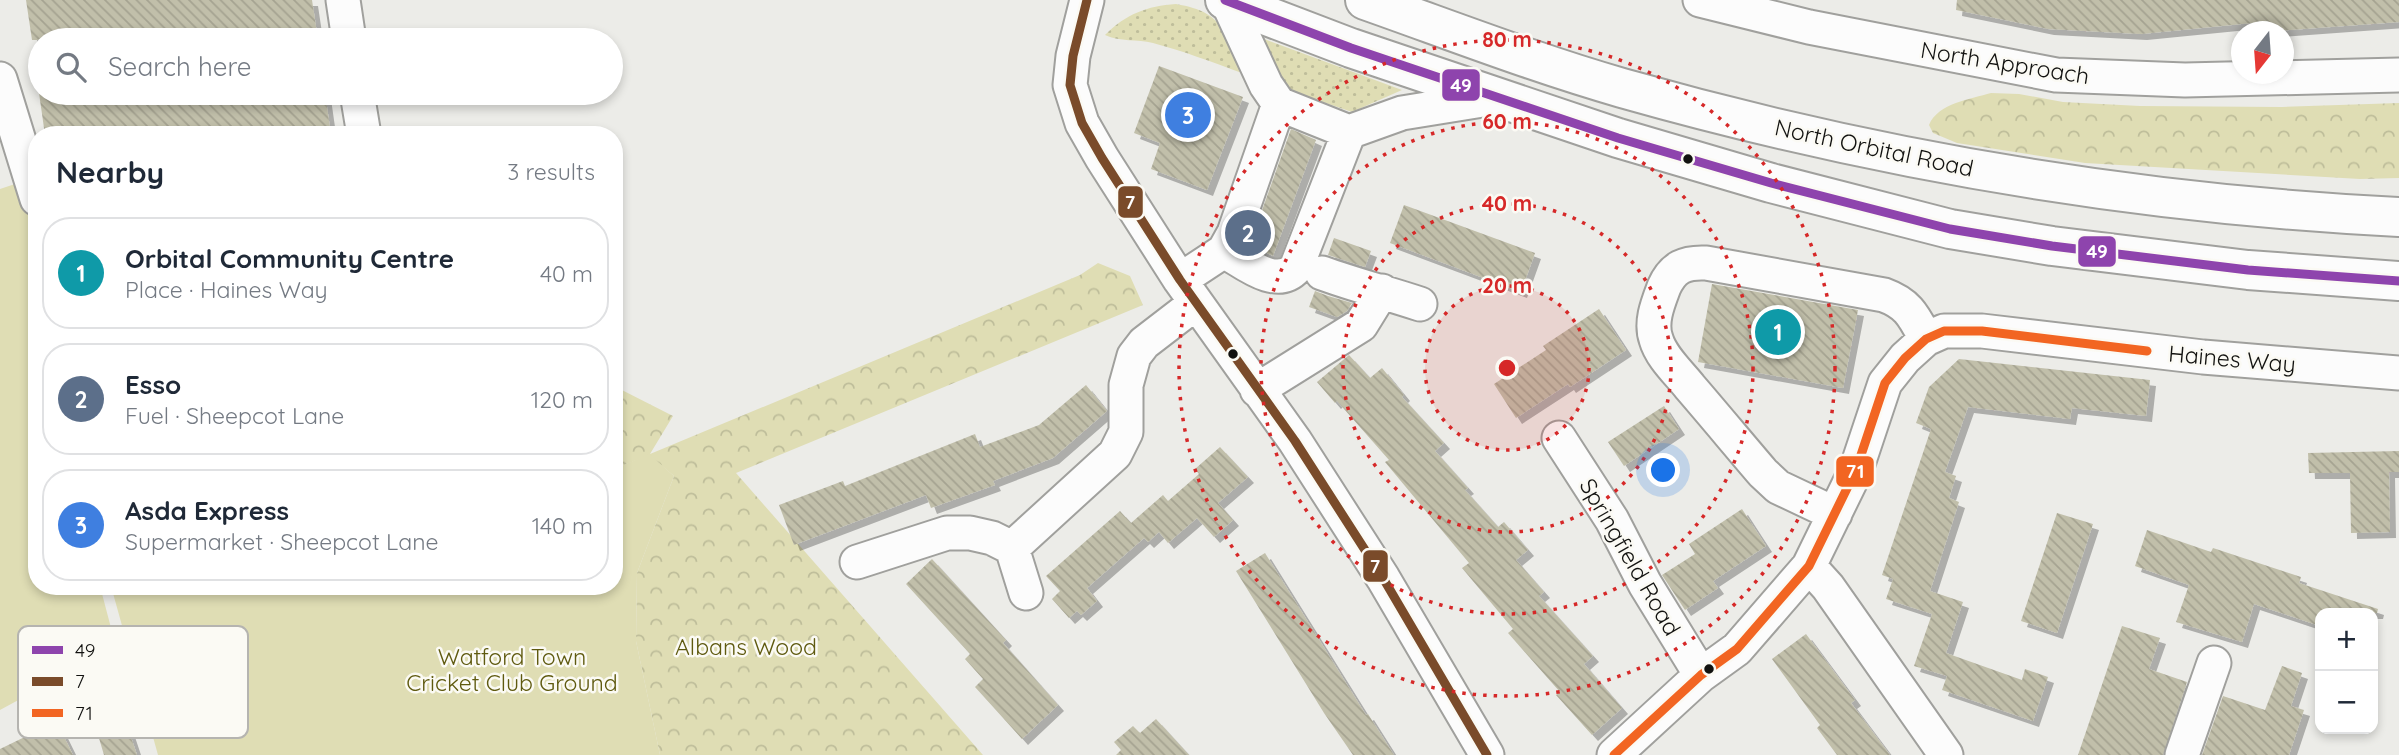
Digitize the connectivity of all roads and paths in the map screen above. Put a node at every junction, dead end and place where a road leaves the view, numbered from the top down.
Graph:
1 (343, 0) edge
2 (1087, 0) edge
3 (1226, 0) edge
4 (1365, 0) edge
5 (1700, 0) edge
6 (347, 28) edge
7 (2399, 75) edge
8 (0, 79) edge
9 (1495, 98) junction
10 (1279, 104) junction
11 (359, 105) edge
12 (362, 126) edge
13 (1349, 132) junction
14 (28, 170) edge
15 (2399, 216) edge
16 (1224, 251) junction
17 (1322, 274) dead end
18 (2399, 281) edge
19 (1188, 291) junction
20 (1382, 291) junction
21 (1420, 304) dead end
22 (1926, 339) junction
23 (2399, 373) edge
24 (1257, 390) junction
25 (1559, 439) dead end
26 (1835, 514) junction
27 (1012, 548) junction
28 (857, 562) dead end
29 (1809, 566) junction
30 (1026, 593) dead end
31 (2214, 663) dead end
32 (1701, 675) junction
33 (1486, 755) edge
34 (1614, 755) edge
35 (1946, 755) edge
36 (2182, 755) edge

1 - 6 street
2 - 19 street
3 - 9 highway
3 - 10 street
4 - 15 highway, North Orbital Road
5 - 7 street, North Approach
8 - 14 street
9 - 13 street
9 - 18 highway
10 - 13 street
10 - 16 street
11 - 12 street
13 - 16 street
16 - 19 street
17 - 20 street
19 - 24 street
19 - 27 street
20 - 21 street
20 - 24 street
22 - 23 street, Haines Way
22 - 26 street
22 - 26 street
24 - 33 street
25 - 32 street, Springfield Road
26 - 29 street
27 - 28 street
27 - 30 street
29 - 32 street
29 - 35 street
31 - 36 street
32 - 34 street

